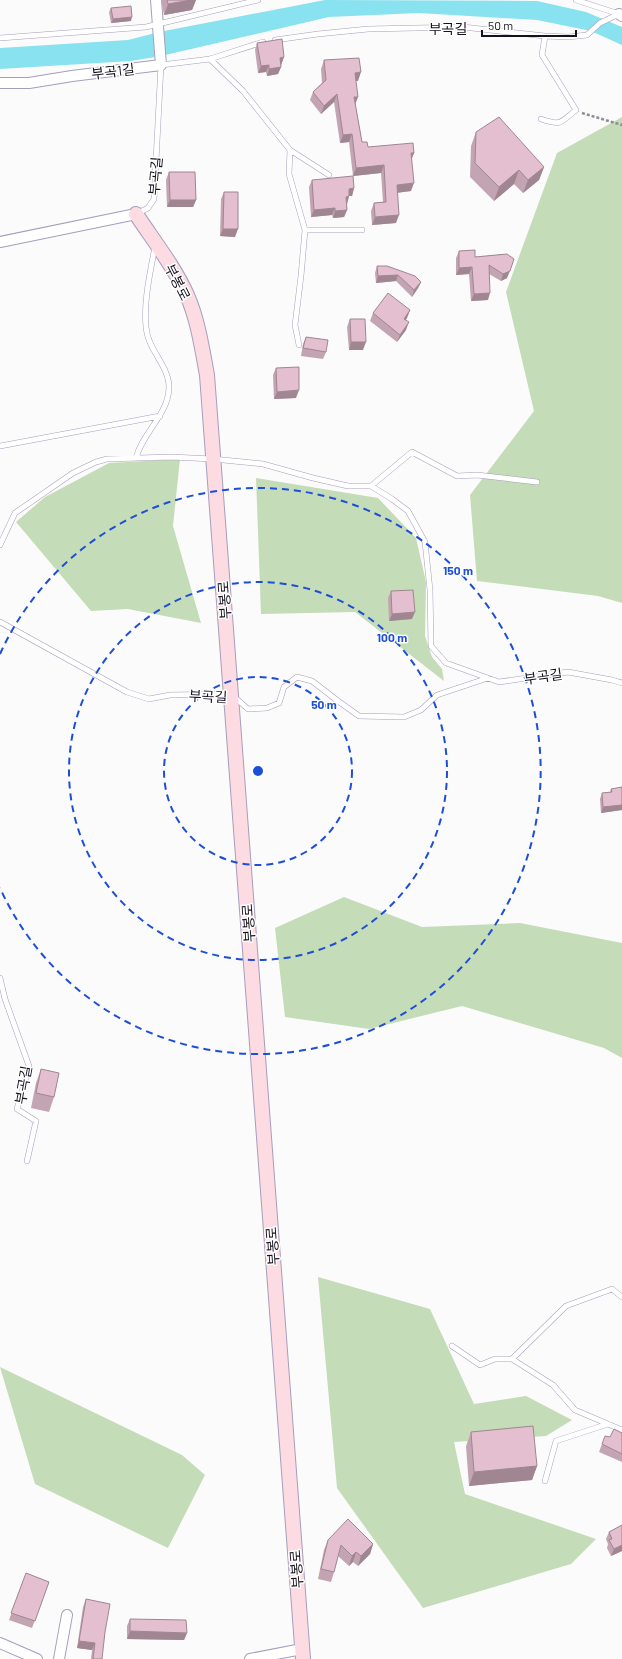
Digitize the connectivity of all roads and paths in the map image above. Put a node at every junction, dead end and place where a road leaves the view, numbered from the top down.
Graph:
1 (156, 0) edge
2 (258, 0) edge
3 (576, 0) edge
4 (620, 15) edge
5 (159, 28) junction
6 (545, 36) junction
7 (0, 38) edge
8 (210, 59) junction
9 (161, 60) junction
10 (0, 83) edge
11 (576, 110) junction
12 (541, 119) dead end
13 (622, 125) edge
14 (290, 150) junction
15 (329, 175) dead end
16 (136, 214) junction
17 (305, 230) junction
18 (362, 230) dead end
19 (0, 242) edge
20 (156, 244) junction
21 (300, 345) dead end
22 (160, 416) junction
23 (0, 446) edge
24 (136, 458) junction
25 (213, 459) junction
26 (537, 482) dead end
27 (371, 486) junction
28 (0, 545) edge
29 (0, 622) edge
30 (488, 678) junction
31 (622, 683) edge
32 (231, 694) junction
33 (0, 978) edge
34 (27, 1161) dead end
35 (622, 1297) edge
36 (452, 1346) dead end
37 (512, 1360) junction
38 (608, 1424) junction
39 (622, 1430) edge
40 (545, 1481) dead end
41 (67, 1615) dead end
42 (0, 1643) edge
43 (303, 1654) edge
44 (38, 1659) edge
45 (58, 1659) edge
46 (250, 1659) edge

1 - 5 street
2 - 5 lane
3 - 4 lane
4 - 6 lane, 부곡길
5 - 7 lane
5 - 9 street
6 - 8 lane, 부곡길
6 - 11 lane
8 - 9 lane, 부곡길
8 - 14 lane
9 - 10 street, 부곡1길
9 - 16 lane, 부곡길
11 - 12 lane
11 - 13 path
14 - 15 lane
14 - 17 lane
16 - 19 street, 부곡길
16 - 20 street, 부봉로
17 - 18 lane
17 - 21 lane
20 - 22 lane
20 - 25 street, 부봉로
22 - 23 lane
22 - 24 lane
24 - 25 lane
24 - 28 lane
25 - 27 lane
25 - 32 street, 부봉로
26 - 27 lane
27 - 30 lane, 부곡길
29 - 32 lane, 부곡길
30 - 31 lane, 부곡길
30 - 32 lane, 부곡길
32 - 43 street, 부봉로
33 - 34 lane, 부곡길
35 - 37 lane
36 - 37 lane
37 - 38 lane
38 - 39 lane
38 - 40 lane
41 - 45 street
42 - 44 street
43 - 46 street, 부봉로

